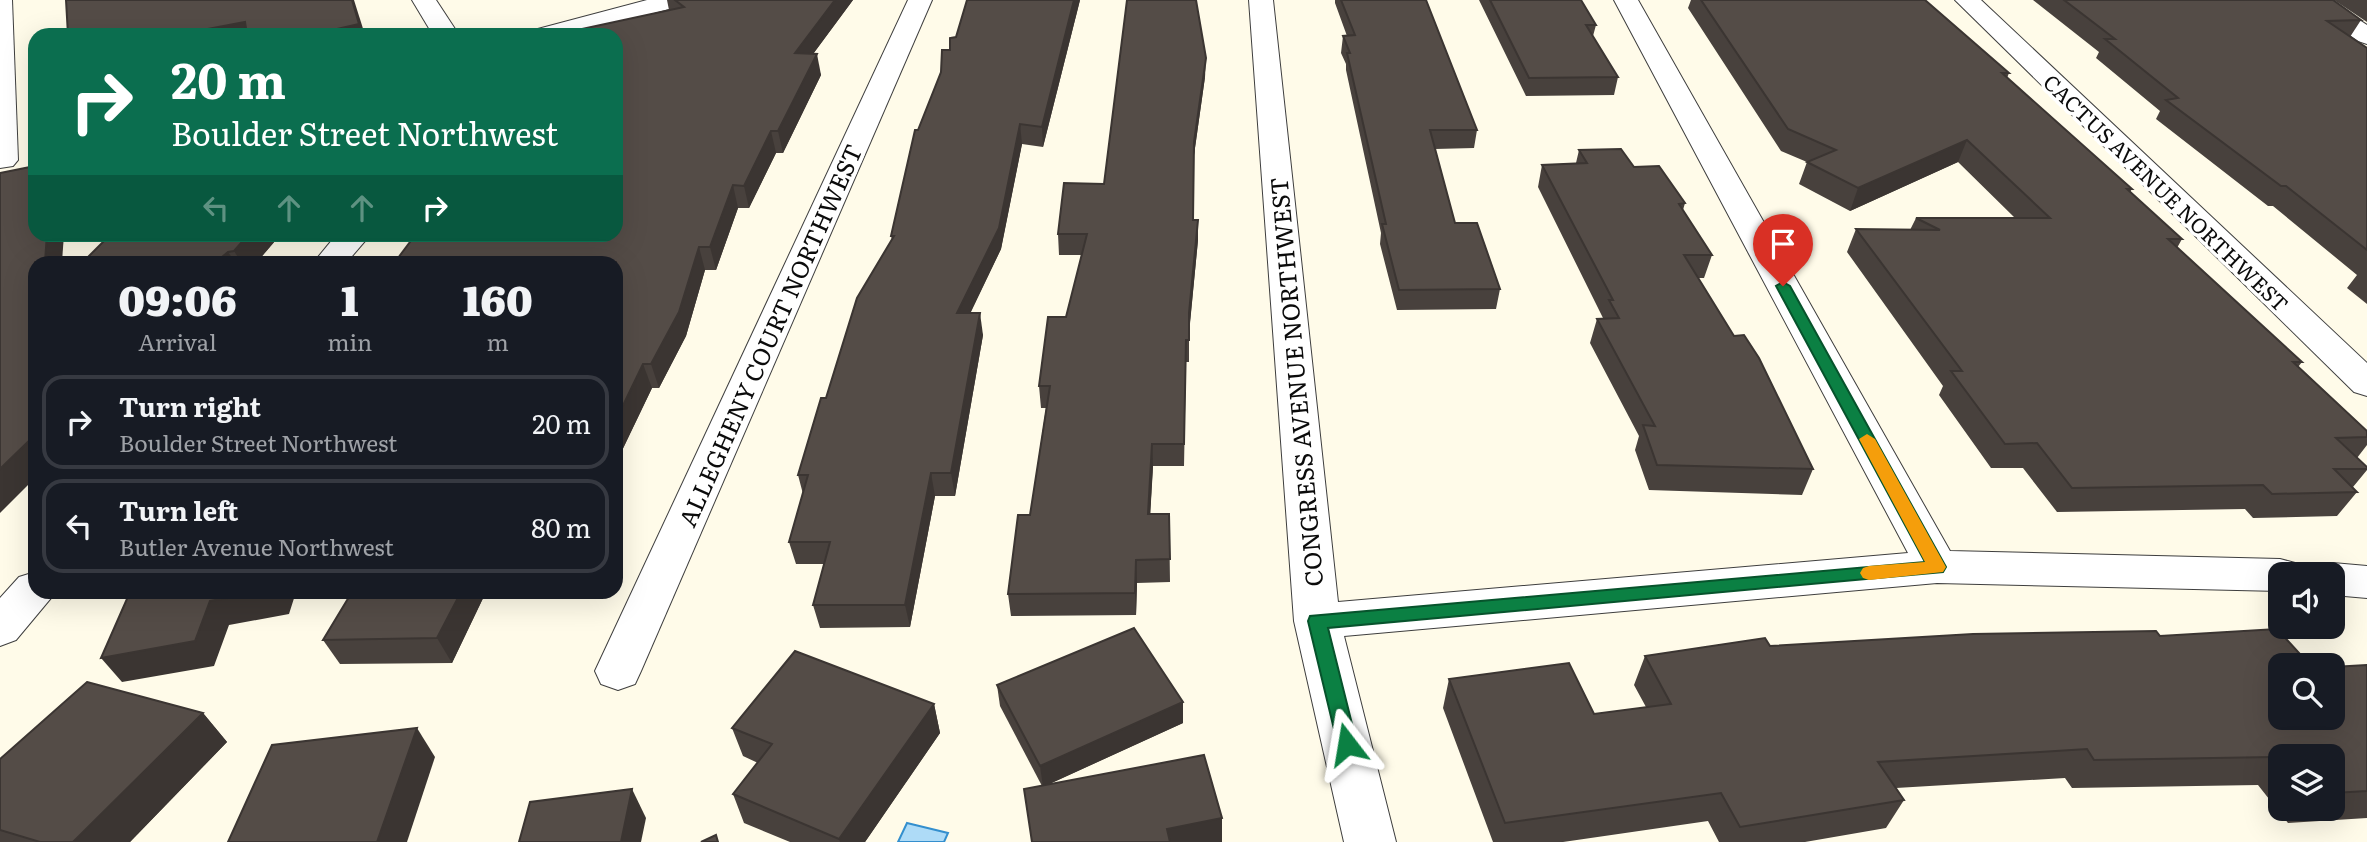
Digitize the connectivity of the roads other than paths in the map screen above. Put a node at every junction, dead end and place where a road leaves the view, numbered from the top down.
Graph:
1 (0, 0) edge
2 (424, 0) edge
3 (676, 0) edge
4 (920, 0) edge
5 (1261, 0) edge
6 (1626, 0) edge
7 (1967, 0) edge
8 (2313, 0) edge
9 (442, 28) edge
10 (570, 28) edge
11 (2367, 36) edge
12 (28, 155) edge
13 (1, 161) edge
14 (348, 242) edge
15 (335, 256) edge
16 (2367, 384) edge
17 (1937, 567) junction
18 (2268, 575) edge
19 (2345, 580) edge
20 (2367, 582) edge
21 (28, 597) edge
22 (1317, 621) junction
23 (0, 628) edge
24 (618, 671) dead end
25 (1370, 842) edge

1 - 13 street
2 - 9 street
3 - 10 street
4 - 24 street, ALLEGHENY COURT NORTHWEST
5 - 22 street, CONGRESS AVENUE NORTHWEST
6 - 17 street
7 - 16 street, CACTUS AVENUE NORTHWEST
8 - 11 street
12 - 13 street
14 - 15 street
17 - 18 street
17 - 22 street
19 - 20 street
21 - 23 street
22 - 25 street, CONGRESS AVENUE NORTHWEST

